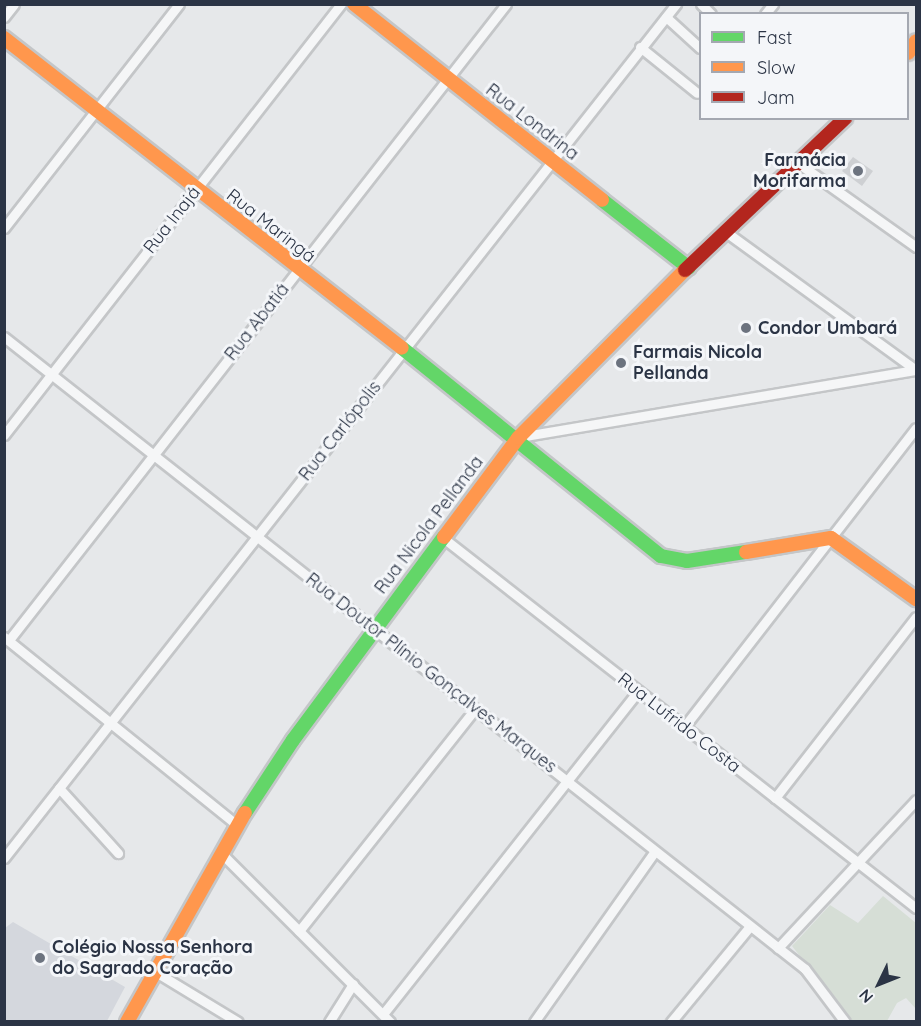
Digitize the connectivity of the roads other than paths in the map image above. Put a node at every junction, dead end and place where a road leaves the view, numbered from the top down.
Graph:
1 (15, 4) edge
2 (179, 4) edge
3 (341, 4) edge
4 (354, 4) edge
5 (506, 4) edge
6 (676, 4) edge
7 (4, 17) edge
8 (666, 17) junction
9 (4, 38) edge
10 (640, 47) junction
11 (699, 47) edge
12 (447, 78) junction
13 (697, 93) dead end
14 (97, 112) junction
15 (838, 121) edge
16 (550, 159) junction
17 (798, 163) junction
18 (196, 189) junction
19 (4, 228) edge
20 (726, 232) junction
21 (916, 247) edge
22 (689, 267) junction
23 (298, 270) junction
24 (4, 337) edge
25 (402, 352) junction
26 (916, 370) edge
27 (52, 373) junction
28 (916, 428) edge
29 (4, 435) edge
30 (519, 438) junction
31 (154, 454) junction
32 (257, 536) junction
33 (442, 537) junction
34 (831, 538) junction
35 (916, 599) edge
36 (916, 617) edge
37 (374, 629) junction
38 (7, 638) edge
39 (638, 691) junction
40 (475, 709) junction
41 (109, 725) junction
42 (684, 727) junction
43 (565, 780) junction
44 (59, 788) junction
45 (775, 798) junction
46 (916, 800) edge
47 (237, 825) junction
48 (655, 851) junction
49 (118, 853) dead end
50 (221, 854) junction
51 (4, 858) edge
52 (857, 861) junction
53 (916, 908) edge
54 (750, 926) junction
55 (299, 931) junction
56 (778, 948) junction
57 (154, 971) junction
58 (353, 984) junction
59 (387, 1018) edge
60 (127, 1022) edge
61 (238, 1022) edge
62 (328, 1022) edge
63 (534, 1022) edge
64 (671, 1022) edge
65 (845, 1022) edge

1 - 7 street
2 - 14 street
3 - 18 street, Rua Inajá
4 - 12 street, Rua Londrina
5 - 12 street, Rua Abatiá
6 - 8 street, Rua Carlópolis
8 - 10 street, Rua Carlópolis
8 - 11 street
9 - 14 street, Rua Maringá
10 - 13 street
10 - 16 street, Rua Carlópolis
12 - 16 street, Rua Londrina
12 - 23 street, Rua Abatiá
14 - 18 street, Rua Maringá
14 - 19 street
15 - 17 street, Rua Nicola Pellanda
16 - 22 street, Rua Londrina
16 - 25 street, Rua Carlópolis
17 - 20 street, Rua Nicola Pellanda
17 - 21 street
18 - 23 street, Rua Maringá
18 - 27 street, Rua Inajá
20 - 22 street, Rua Nicola Pellanda
20 - 26 street
22 - 30 street, Rua Nicola Pellanda
23 - 25 street, Rua Maringá
23 - 31 street, Rua Abatiá
24 - 27 street, Rua Doutor Plínio Gonçalves Marques
25 - 30 street, Rua Maringá
25 - 32 street, Rua Carlópolis
26 - 30 street
27 - 29 street, Rua Inajá
27 - 31 street, Rua Doutor Plínio Gonçalves Marques
28 - 34 street
30 - 33 street, Rua Nicola Pellanda
30 - 34 street, Rua Maringá
31 - 32 street, Rua Doutor Plínio Gonçalves Marques
31 - 38 street, Rua Abatiá
32 - 37 street, Rua Doutor Plínio Gonçalves Marques
32 - 41 street, Rua Carlópolis
33 - 37 street, Rua Nicola Pellanda
33 - 39 street, Rua Lufrido Costa
34 - 35 street
34 - 42 street
36 - 45 street
37 - 40 street, Rua Doutor Plínio Gonçalves Marques
37 - 47 street, Rua Nicola Pellanda
38 - 41 street
39 - 42 street, Rua Lufrido Costa
39 - 43 street
40 - 43 street, Rua Doutor Plínio Gonçalves Marques
40 - 55 street
41 - 44 street, Rua Carlópolis
41 - 47 street
42 - 45 street, Rua Lufrido Costa
43 - 48 street, Rua Doutor Plínio Gonçalves Marques
43 - 59 street
44 - 49 street
44 - 51 street, Rua Carlópolis
45 - 52 street, Rua Lufrido Costa
46 - 52 street
47 - 50 street, Rua Nicola Pellanda
48 - 54 street, Rua Doutor Plínio Gonçalves Marques
48 - 63 street
50 - 55 street
50 - 57 street, Rua Nicola Pellanda
52 - 53 street, Rua Lufrido Costa
52 - 56 street
54 - 56 street, Rua Doutor Plínio Gonçalves Marques
54 - 64 street
55 - 58 street
56 - 65 street, Rua Doutor Plínio Gonçalves Marques
57 - 60 street, Rua Nicola Pellanda
57 - 61 street
58 - 59 street
58 - 62 street

